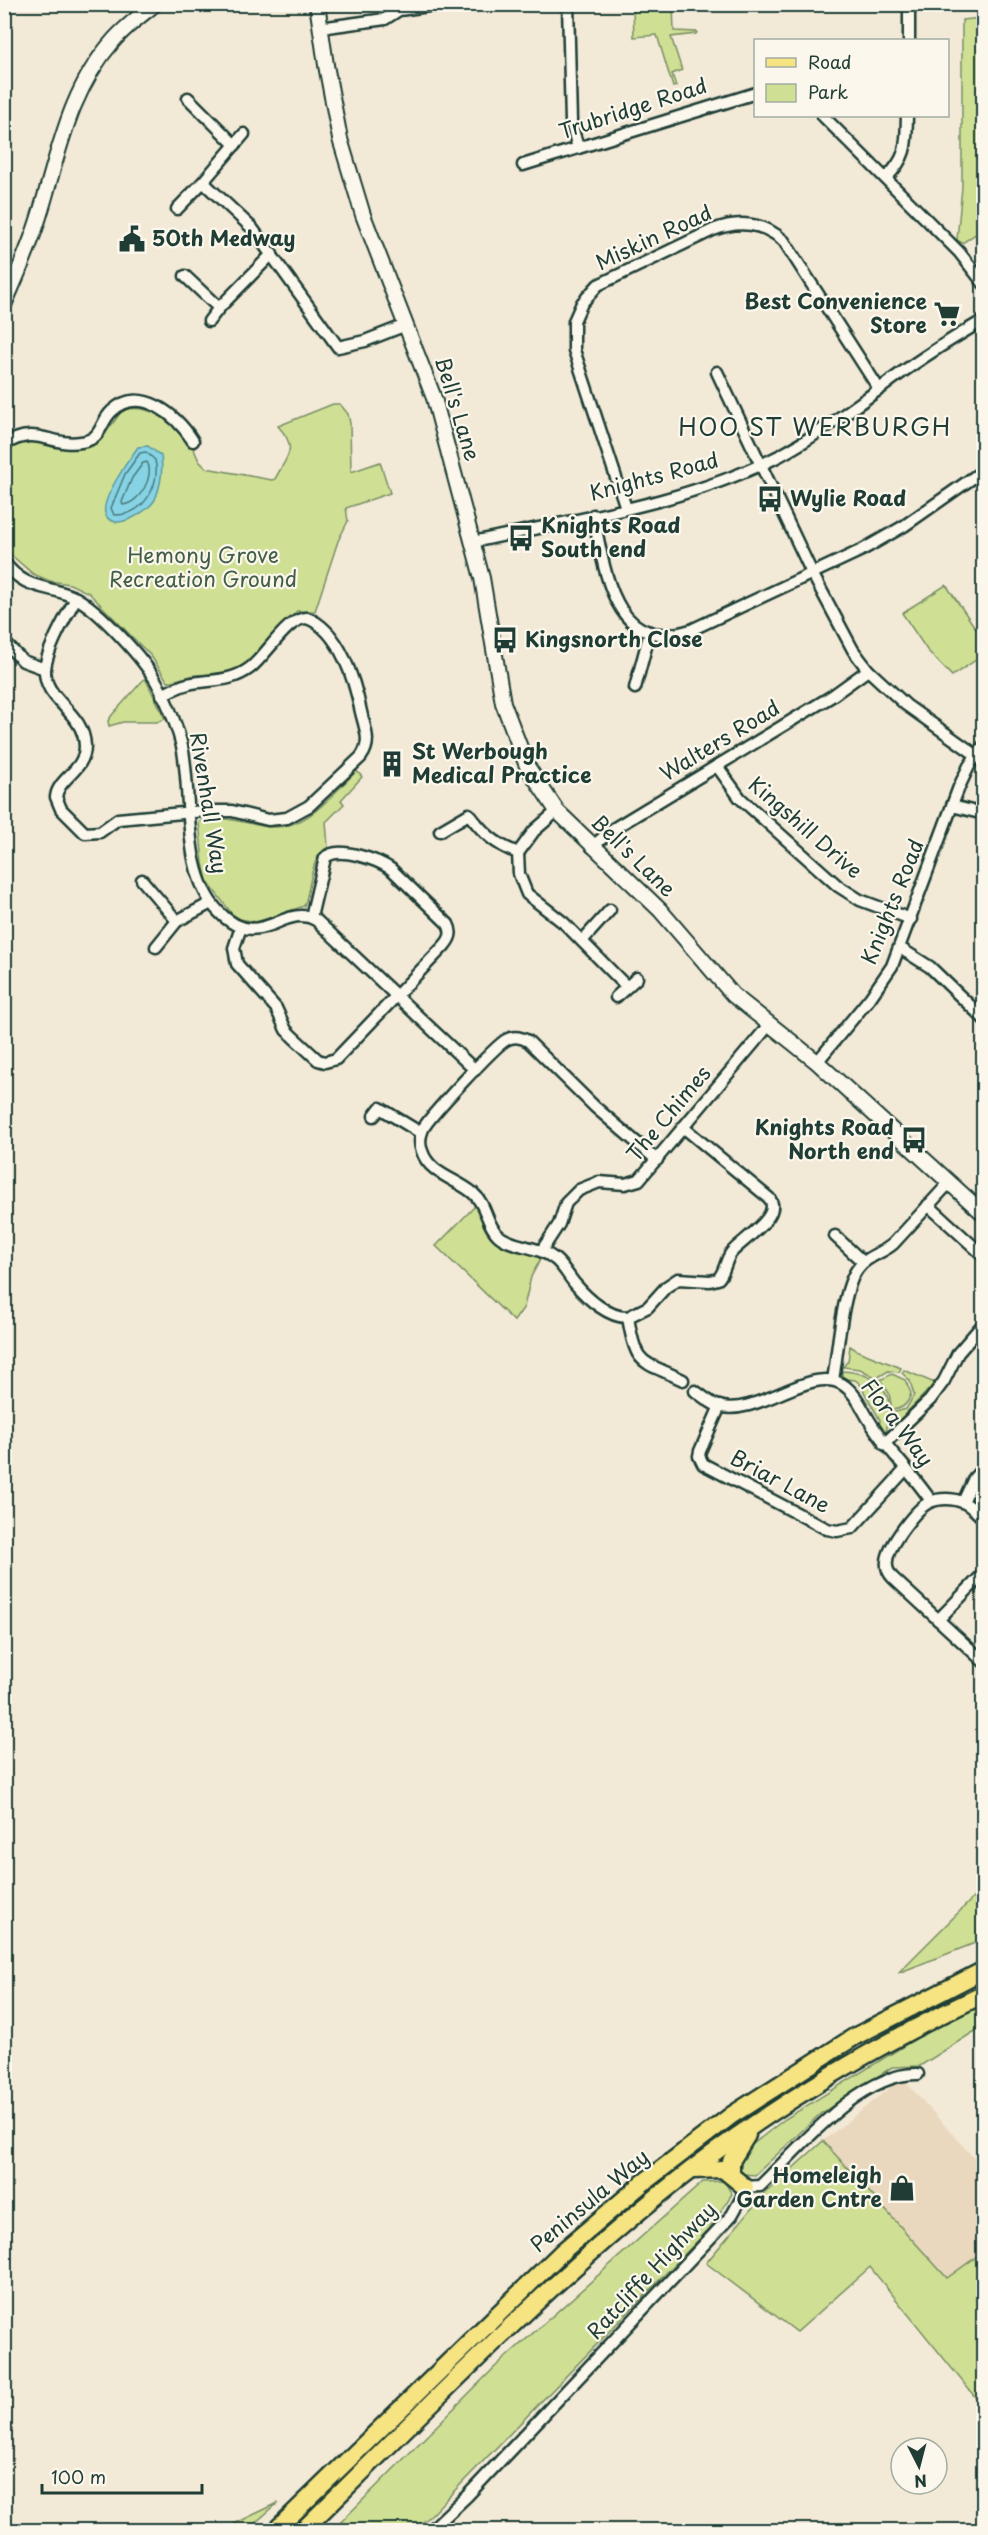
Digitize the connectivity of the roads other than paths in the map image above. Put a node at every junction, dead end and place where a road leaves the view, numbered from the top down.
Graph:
1 (154, 4) edge
2 (317, 4) edge
3 (444, 4) edge
4 (568, 4) edge
5 (909, 4) edge
6 (320, 28) junction
7 (909, 39) edge
8 (754, 94) edge
9 (188, 98) dead end
10 (824, 117) edge
11 (907, 117) edge
12 (244, 134) dead end
13 (235, 145) junction
14 (578, 148) junction
15 (523, 165) dead end
16 (887, 177) junction
17 (203, 182) junction
18 (177, 209) dead end
19 (273, 254) junction
20 (185, 276) dead end
21 (984, 284) edge
22 (4, 305) edge
23 (219, 308) junction
24 (984, 320) edge
25 (209, 321) dead end
26 (406, 325) junction
27 (717, 372) dead end
28 (879, 389) junction
29 (193, 441) dead end
30 (4, 445) edge
31 (760, 464) junction
32 (984, 470) edge
33 (626, 508) junction
34 (593, 515) junction
35 (473, 542) junction
36 (4, 562) edge
37 (812, 573) junction
38 (76, 598) junction
39 (650, 632) junction
40 (4, 642) edge
41 (45, 669) junction
42 (868, 670) junction
43 (635, 688) dead end
44 (162, 695) junction
45 (984, 745) edge
46 (975, 755) junction
47 (717, 766) junction
48 (952, 806) junction
49 (557, 811) junction
50 (190, 813) junction
51 (984, 814) edge
52 (440, 831) dead end
53 (592, 847) junction
54 (519, 853) junction
55 (142, 880) dead end
56 (211, 903) junction
57 (610, 910) dead end
58 (311, 917) junction
59 (911, 919) junction
60 (177, 921) junction
61 (241, 927) junction
62 (582, 941) junction
63 (156, 948) dead end
64 (900, 948) junction
65 (637, 978) dead end
66 (627, 987) junction
67 (396, 995) junction
68 (616, 997) dead end
69 (984, 1018) edge
70 (769, 1025) junction
71 (817, 1062) junction
72 (476, 1070) junction
73 (374, 1116) dead end
74 (683, 1127) junction
75 (421, 1133) junction
76 (657, 1160) junction
77 (950, 1182) junction
78 (928, 1205) junction
79 (984, 1214) edge
80 (835, 1236) dead end
81 (542, 1250) junction
82 (984, 1256) edge
83 (863, 1262) junction
84 (628, 1317) junction
85 (984, 1323) edge
86 (683, 1380) dead end
87 (833, 1380) junction
88 (695, 1391) dead end
89 (720, 1406) junction
90 (884, 1444) junction
91 (984, 1467) edge
92 (906, 1469) junction
93 (931, 1501) junction
94 (963, 1502) junction
95 (984, 1520) edge
96 (984, 1573) edge
97 (938, 1620) junction
98 (984, 1662) edge
99 (984, 1970) edge
100 (984, 1994) edge
101 (918, 2074) dead end
102 (754, 2125) junction
103 (692, 2170) junction
104 (731, 2174) junction
105 (745, 2187) junction
106 (276, 2530) edge
107 (303, 2530) edge
108 (431, 2530) edge

1 - 22 street
2 - 6 street, Bell's Lane
3 - 6 street
4 - 14 street
5 - 7 street
6 - 26 street, Bell's Lane
8 - 14 street, Trubridge Road
9 - 13 street
10 - 16 street
11 - 16 street
12 - 13 street
13 - 17 street
14 - 15 street, Trubridge Road
16 - 21 street
17 - 18 street
17 - 19 street
19 - 23 street
19 - 26 street
20 - 23 street
23 - 25 street
24 - 28 street, Knights Road
26 - 35 street, Bell's Lane
27 - 31 street
28 - 31 street, Knights Road
28 - 33 street, Miskin Road
29 - 30 street
31 - 33 street, Knights Road
31 - 37 street
32 - 37 street
33 - 34 street, Knights Road
34 - 35 street, Knights Road
34 - 39 street
35 - 49 street, Bell's Lane
36 - 38 street, Rivenhall Way
37 - 39 street
37 - 42 street
38 - 41 street
38 - 44 street, Rivenhall Way
39 - 43 street
40 - 41 street
41 - 50 street
42 - 46 street
42 - 47 street, Walters Road
44 - 50 street, Rivenhall Way
44 - 50 street
45 - 46 street, Knights Road
46 - 48 street, Knights Road
47 - 53 street, Walters Road
47 - 59 street, Kingshill Drive
48 - 51 street
48 - 59 street, Knights Road
49 - 53 street, Bell's Lane
49 - 54 street
50 - 56 street, Rivenhall Way
52 - 54 street
53 - 70 street, Bell's Lane
54 - 62 street
55 - 60 street
56 - 60 street
56 - 61 street, Rivenhall Way
57 - 62 street
58 - 61 street
58 - 67 street
58 - 67 street
59 - 64 street, Knights Road
60 - 63 street
61 - 67 street
62 - 66 street
64 - 69 street
64 - 71 street, Knights Road
65 - 66 street
66 - 68 street
67 - 72 street
70 - 71 street, Bell's Lane
70 - 74 street, The Chimes
71 - 77 street, Bell's Lane
72 - 75 street
72 - 76 street
73 - 75 street
74 - 76 street, The Chimes
74 - 84 street
75 - 81 street
76 - 81 street, The Chimes
77 - 78 street
77 - 79 street, Bell's Lane
78 - 82 street
78 - 83 street
80 - 83 street
81 - 84 street
83 - 87 street
84 - 86 street
85 - 90 street
87 - 89 street, Flora Way
87 - 90 street, Flora Way
88 - 89 street
89 - 92 street, Briar Lane
90 - 92 street, Flora Way
91 - 94 street
92 - 93 street, Flora Way
93 - 94 street
93 - 97 street
94 - 95 street
96 - 97 street
97 - 98 street
99 - 106 main road, Peninsula Way
100 - 102 main road, Peninsula Way
101 - 105 street
102 - 103 main road, Peninsula Way
102 - 104 main road
103 - 104 main road
103 - 107 main road, Peninsula Way
104 - 105 main road
105 - 108 street, Ratcliffe Highway

